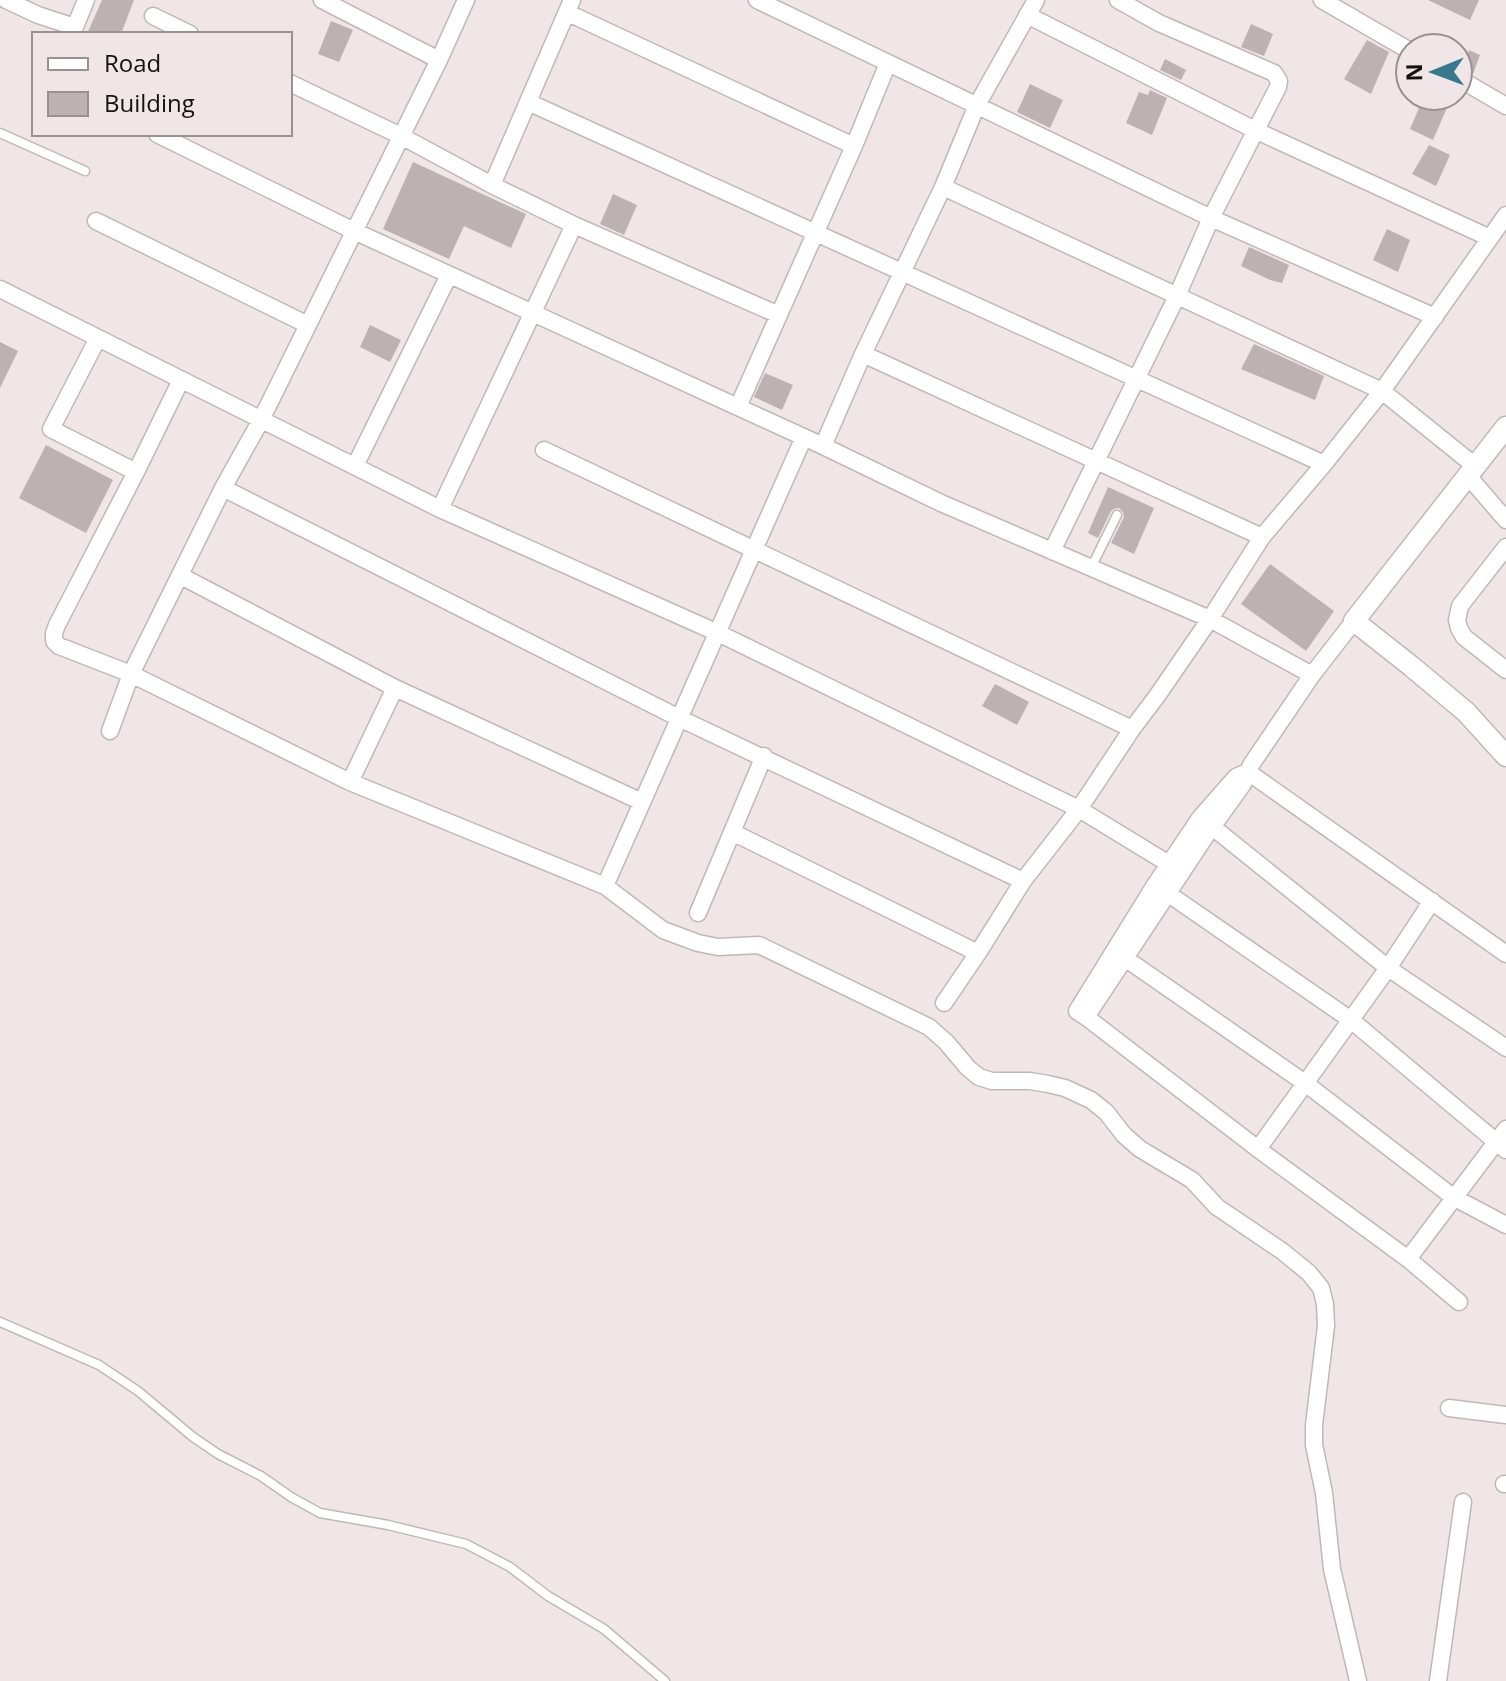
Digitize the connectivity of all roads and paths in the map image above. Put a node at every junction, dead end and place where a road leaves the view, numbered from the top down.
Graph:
1 (6, 0) edge
2 (86, 0) edge
3 (322, 0) edge
4 (466, 0) edge
5 (757, 0) edge
6 (1036, 0) edge
7 (1118, 0) edge
8 (1322, 0) edge
9 (570, 6) edge
10 (1027, 15) junction
11 (153, 16) dead end
12 (186, 32) edge
13 (1394, 42) edge
14 (439, 60) junction
15 (888, 63) junction
16 (292, 84) edge
17 (1474, 87) edge
18 (528, 102) junction
19 (977, 105) junction
20 (1506, 106) edge
21 (1257, 131) junction
22 (0, 133) edge
23 (161, 136) edge
24 (401, 136) junction
25 (854, 146) junction
26 (85, 171) dead end
27 (492, 185) junction
28 (943, 187) junction
29 (1506, 215) edge
30 (1211, 218) junction
31 (96, 221) dead end
32 (574, 225) junction
33 (354, 231) junction
34 (816, 233) junction
35 (1490, 238) junction
36 (902, 272) junction
37 (449, 275) junction
38 (0, 289) edge
39 (1177, 296) junction
40 (533, 314) junction
41 (779, 315) junction
42 (1435, 317) junction
43 (308, 325) junction
44 (98, 338) junction
45 (863, 354) junction
46 (1136, 379) junction
47 (181, 380) junction
48 (1382, 391) junction
49 (738, 407) junction
50 (261, 420) junction
51 (1506, 427) edge
52 (804, 437) junction
53 (823, 446) junction
54 (544, 450) dead end
55 (1096, 461) junction
56 (1324, 464) junction
57 (355, 466) junction
58 (1472, 471) junction
59 (136, 472) junction
60 (223, 488) junction
61 (440, 509) junction
62 (1117, 515) dead end
63 (1506, 520) edge
64 (1262, 537) junction
65 (1506, 547) edge
66 (755, 549) junction
67 (1052, 551) junction
68 (1091, 568) junction
69 (181, 576) junction
70 (1210, 619) junction
71 (1354, 621) junction
72 (718, 633) junction
73 (1506, 670) edge
74 (131, 674) junction
75 (1312, 675) junction
76 (395, 688) junction
77 (679, 718) junction
78 (1132, 729) junction
79 (110, 731) dead end
80 (764, 756) junction
81 (1506, 756) edge
82 (1248, 772) junction
83 (350, 782) junction
84 (642, 802) junction
85 (1079, 809) junction
86 (1206, 823) junction
87 (732, 832) junction
88 (1169, 864) junction
89 (1023, 881) junction
90 (605, 886) junction
91 (1161, 889) junction
92 (1432, 901) junction
93 (698, 913) dead end
94 (978, 953) junction
95 (1119, 954) junction
96 (1506, 954) edge
97 (1388, 968) junction
98 (944, 1003) dead end
99 (1351, 1020) junction
100 (1506, 1048) edge
101 (1305, 1083) junction
102 (1503, 1141) edge
103 (1258, 1149) junction
104 (1453, 1197) junction
105 (1506, 1225) edge
106 (1408, 1259) junction
107 (1459, 1302) dead end
108 (0, 1322) edge
109 (1449, 1408) dead end
110 (1506, 1415) edge
111 (1463, 1502) dead end
112 (665, 1681) edge
113 (1358, 1681) edge
114 (1438, 1681) edge

1 - 2 street
3 - 14 street
4 - 14 street
5 - 15 street
6 - 10 street
7 - 21 street
8 - 13 street
9 - 18 street
9 - 25 street
10 - 19 street
10 - 21 street
11 - 12 street
14 - 24 street
15 - 19 street
15 - 25 street
16 - 24 street
17 - 20 street
18 - 27 street
18 - 34 street
19 - 28 street
19 - 30 street
21 - 30 street
21 - 35 street
22 - 26 lane
23 - 33 street
24 - 27 street
24 - 33 street
25 - 34 street
27 - 32 street
28 - 36 street
28 - 39 street
29 - 35 street
30 - 39 street
30 - 42 street
31 - 43 street
32 - 40 street
32 - 41 street
33 - 37 street
33 - 43 street
34 - 36 street
34 - 41 street
35 - 42 street
36 - 45 street
36 - 46 street
37 - 40 street
37 - 57 street
38 - 44 street
39 - 46 street
39 - 48 street
40 - 49 street
40 - 61 street
41 - 49 street
42 - 48 street
43 - 50 street
44 - 47 street
44 - 59 street
45 - 53 street
45 - 55 street
46 - 55 street
46 - 56 street
47 - 50 street
47 - 59 street
48 - 56 street
48 - 58 street
49 - 52 street
50 - 57 street
50 - 60 street
51 - 58 street
52 - 53 street
52 - 66 street
53 - 67 street
54 - 66 street
55 - 64 street
55 - 67 street
56 - 64 street
57 - 61 street
58 - 63 street
58 - 71 street
59 - 74 street
60 - 69 street
60 - 77 street
61 - 72 street
62 - 68 lane
64 - 70 street
65 - 73 street
66 - 72 street
66 - 78 street
67 - 68 street
68 - 70 street
69 - 74 street
69 - 76 street
70 - 75 street
70 - 78 street
71 - 75 street
71 - 81 street
72 - 77 street
72 - 85 street
74 - 79 street
74 - 83 street
75 - 82 street
76 - 83 street
76 - 84 street
77 - 80 street
77 - 84 street
78 - 85 street
80 - 87 street
80 - 89 street
82 - 86 street
82 - 92 street
83 - 90 street
84 - 90 street
85 - 88 street
85 - 89 street
86 - 88 street
86 - 91 street
86 - 97 street
87 - 93 street
87 - 94 street
88 - 91 street
89 - 94 street
90 - 113 street
91 - 95 street
91 - 99 street
92 - 96 street
92 - 97 street
94 - 98 street
95 - 101 street
95 - 103 street
97 - 99 street
97 - 100 street
99 - 101 street
99 - 102 street
101 - 103 street
101 - 104 street
102 - 104 street
103 - 106 street
104 - 105 street
104 - 106 street
106 - 107 street
108 - 112 lane
109 - 110 street
111 - 114 street

